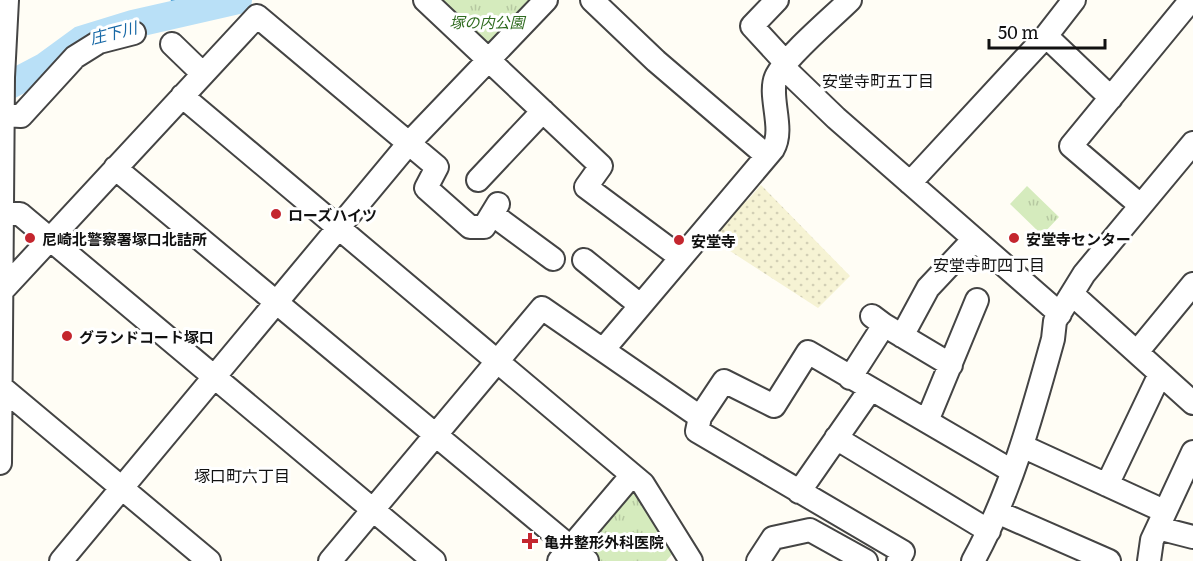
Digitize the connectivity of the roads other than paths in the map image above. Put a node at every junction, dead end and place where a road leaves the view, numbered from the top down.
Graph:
1 (6, 0) edge
2 (425, 0) edge
3 (546, 0) edge
4 (592, 0) edge
5 (777, 0) edge
6 (850, 0) edge
7 (1074, 0) edge
8 (1191, 0) edge
9 (134, 33) dead end
10 (1046, 36) junction
11 (172, 44) dead end
12 (488, 60) junction
13 (785, 65) junction
14 (203, 74) junction
15 (182, 96) junction
16 (1111, 98) junction
17 (3, 111) junction
18 (543, 111) junction
19 (409, 143) junction
20 (1193, 143) edge
21 (767, 156) junction
22 (115, 168) junction
23 (478, 180) dead end
24 (910, 183) junction
25 (1140, 205) junction
26 (3, 214) junction
27 (339, 227) junction
28 (50, 238) junction
29 (974, 239) junction
30 (680, 257) junction
31 (553, 259) dead end
32 (584, 260) dead end
33 (1193, 284) edge
34 (1, 292) edge
35 (1072, 294) junction
36 (977, 300) dead end
37 (277, 302) junction
38 (640, 305) junction
39 (1060, 314) junction
40 (886, 326) junction
41 (603, 350) junction
42 (1137, 352) junction
43 (497, 360) junction
44 (951, 365) junction
45 (1160, 374) junction
46 (214, 377) junction
47 (850, 378) junction
48 (1, 387) edge
49 (870, 390) junction
50 (1193, 403) edge
51 (700, 417) junction
52 (927, 421) junction
53 (436, 435) junction
54 (836, 438) junction
55 (1022, 446) junction
56 (1193, 452) edge
57 (0, 463) edge
58 (1012, 471) junction
59 (632, 475) junction
60 (1107, 485) junction
61 (122, 489) junction
62 (799, 492) junction
63 (372, 510) junction
64 (1161, 520) junction
65 (993, 521) junction
66 (1193, 537) edge
67 (572, 556) edge
68 (61, 561) edge
69 (209, 561) edge
70 (330, 561) edge
71 (434, 561) edge
72 (691, 561) edge
73 (758, 561) edge
74 (866, 561) edge
75 (898, 561) edge
76 (973, 561) edge
77 (1109, 561) edge
78 (1149, 561) edge

1 - 17 street
2 - 12 street
3 - 12 street
4 - 21 street
5 - 13 street
6 - 13 street
7 - 10 street
8 - 16 street
9 - 17 street
10 - 16 street
10 - 24 street
11 - 14 street
12 - 18 street
12 - 19 street
13 - 21 street
13 - 24 street
14 - 15 street
14 - 19 street
15 - 22 street
15 - 27 street
16 - 25 street
17 - 26 street
18 - 23 street
18 - 30 street
19 - 27 street
19 - 31 street
20 - 25 street
21 - 30 street
22 - 28 street
22 - 37 street
24 - 29 street
25 - 35 street
26 - 28 street
26 - 34 street
27 - 37 street
27 - 43 street
28 - 34 street
28 - 46 street
29 - 39 street
29 - 40 street
30 - 38 street
32 - 38 street
33 - 42 street
34 - 48 street
35 - 39 street
35 - 42 street
36 - 44 street
37 - 46 street
37 - 53 street
38 - 41 street
39 - 55 street
40 - 44 street
40 - 47 street
41 - 43 street
41 - 51 street
42 - 45 street
43 - 53 street
43 - 59 street
44 - 52 street
45 - 50 street
45 - 60 street
46 - 61 street
46 - 63 street
47 - 49 street
47 - 51 street
48 - 57 street
48 - 61 street
49 - 52 street
49 - 54 street
51 - 62 street
52 - 58 street
53 - 63 street
53 - 67 street
54 - 62 street
54 - 65 street
55 - 58 street
55 - 60 street
56 - 64 street
58 - 65 street
59 - 67 street
59 - 72 street
60 - 64 street
61 - 68 street
61 - 69 street
62 - 75 street
63 - 70 street
63 - 71 street
64 - 66 street
64 - 78 street
65 - 76 street
65 - 77 street
73 - 74 street

